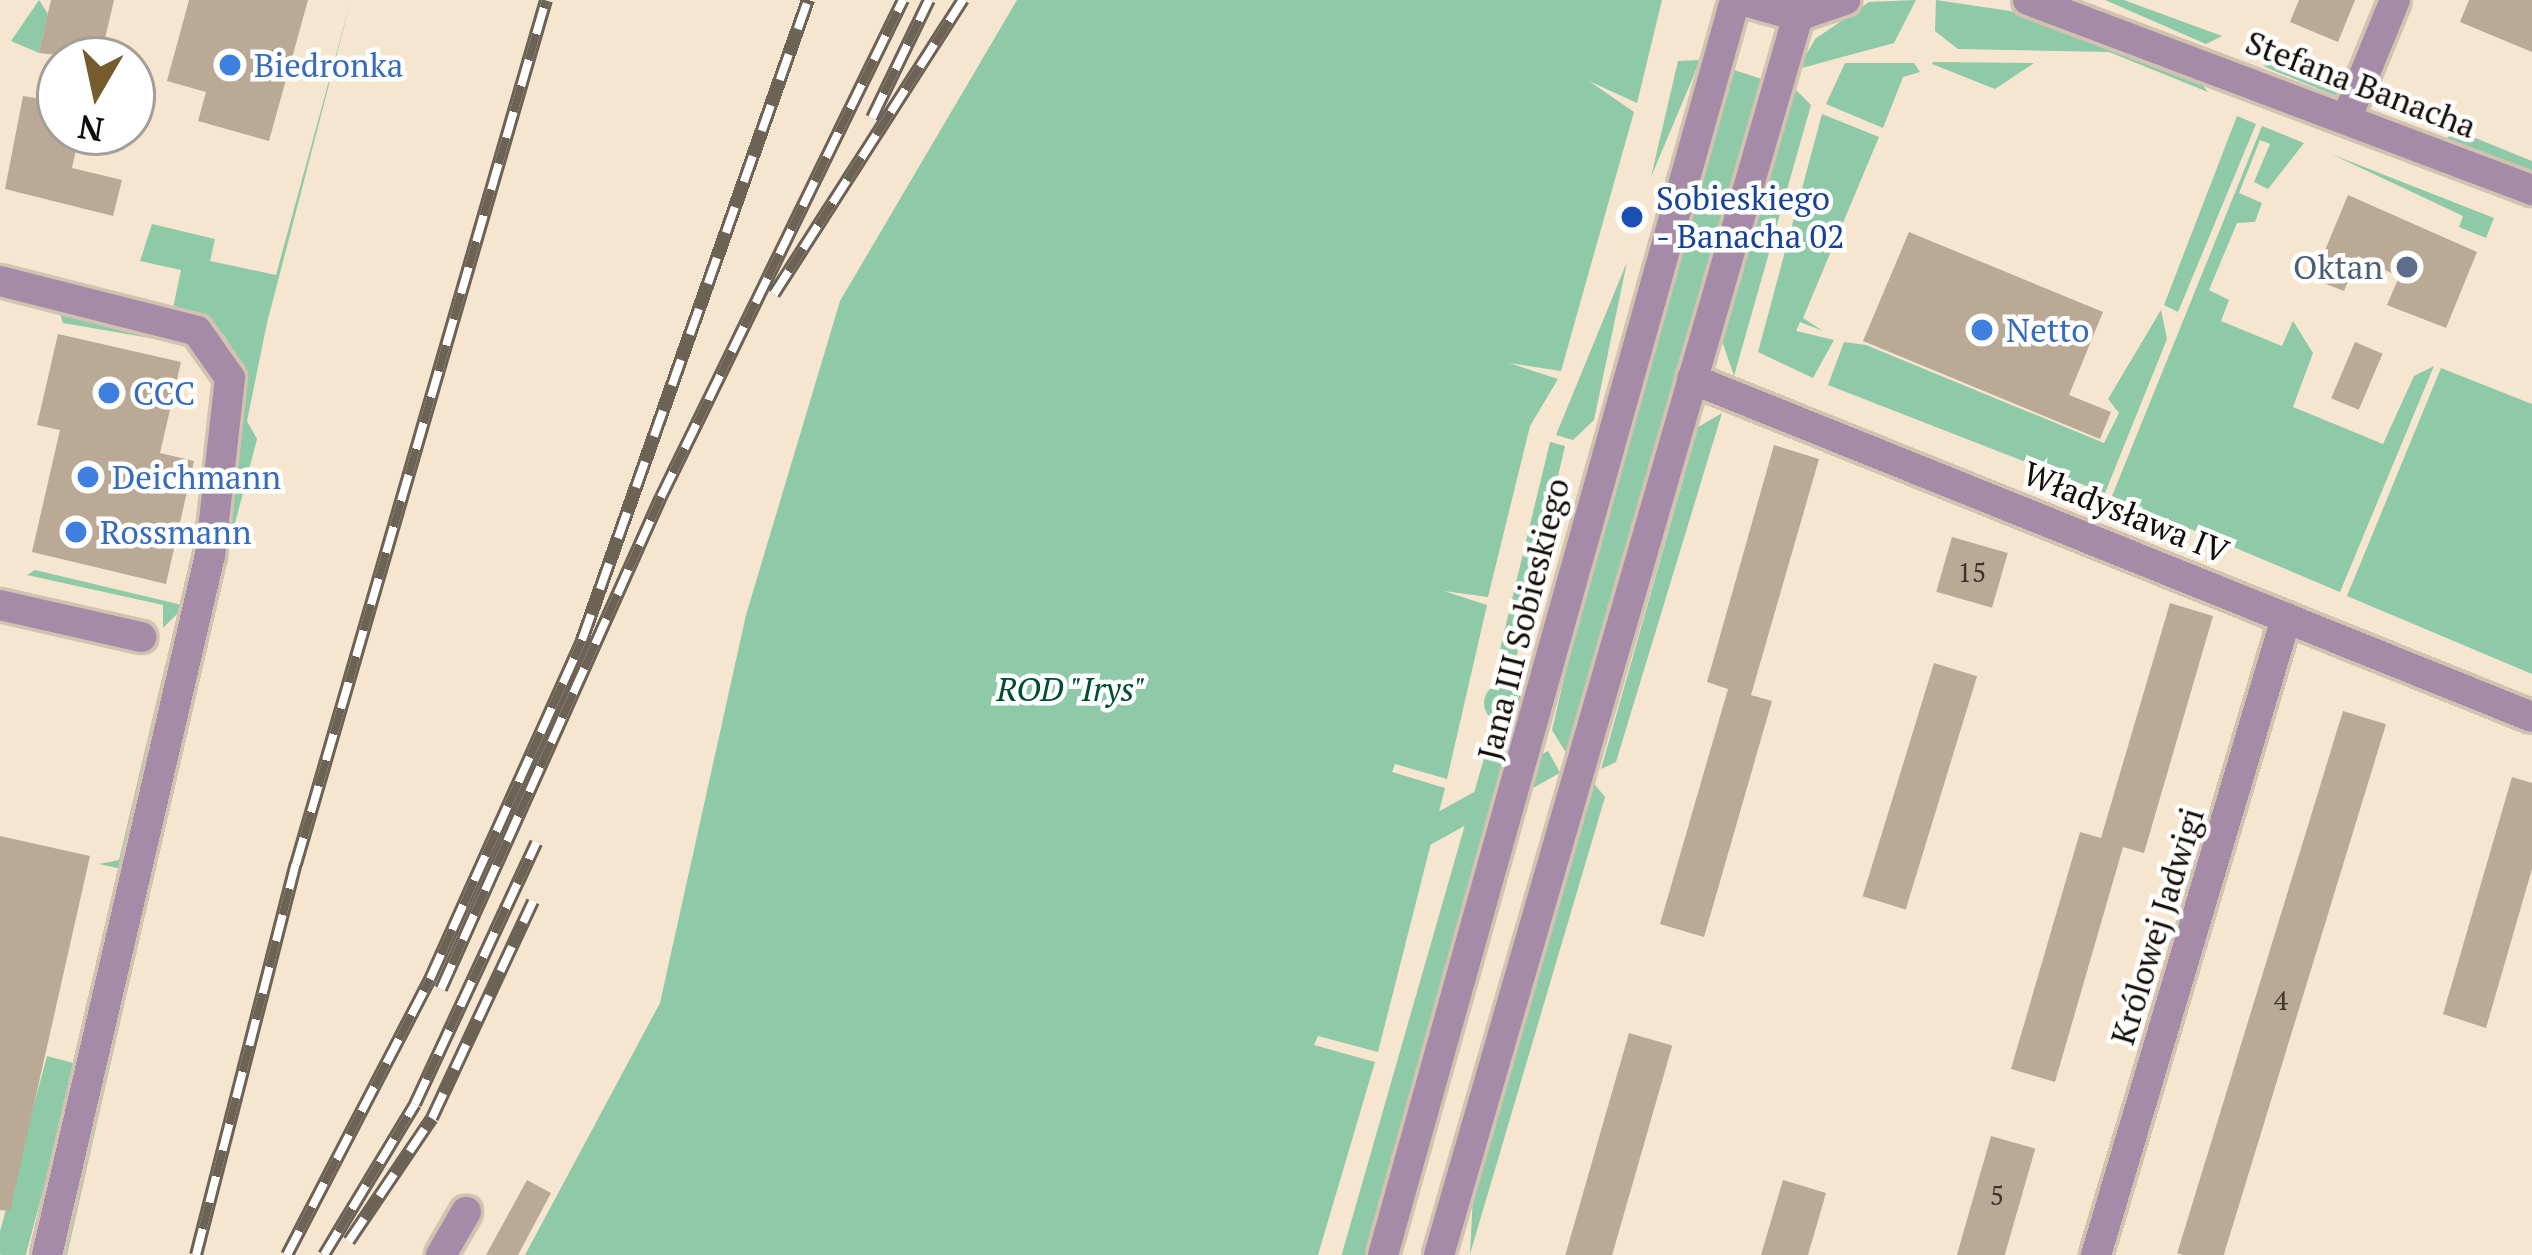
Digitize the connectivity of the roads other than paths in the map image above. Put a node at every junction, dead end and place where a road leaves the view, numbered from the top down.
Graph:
1 (1738, 0) edge
2 (1844, 0) edge
3 (2028, 0) edge
4 (2395, 0) edge
5 (1798, 16) junction
6 (2347, 117) junction
7 (2532, 190) edge
8 (0, 281) edge
9 (1692, 380) junction
10 (0, 605) edge
11 (2286, 618) junction
12 (141, 637) dead end
13 (2532, 717) edge
14 (466, 1212) dead end
15 (46, 1255) edge
16 (441, 1255) edge
17 (1383, 1255) edge
18 (1439, 1255) edge
19 (2096, 1255) edge

1 - 5 street
1 - 17 street, Jana III Sobieskiego
2 - 5 street
3 - 6 street, Stefana Banacha
4 - 6 street
5 - 9 street
6 - 7 street, Stefana Banacha
8 - 15 street
9 - 11 street, Władysława IV
9 - 18 street
10 - 12 street
11 - 13 street, Władysława IV
11 - 19 street, Królowej Jadwigi
14 - 16 street

